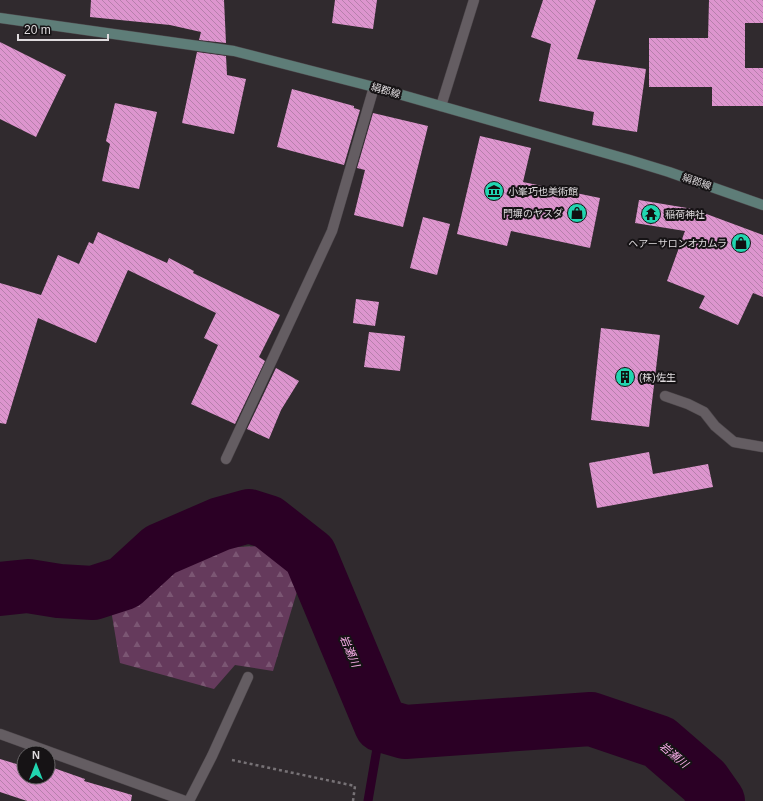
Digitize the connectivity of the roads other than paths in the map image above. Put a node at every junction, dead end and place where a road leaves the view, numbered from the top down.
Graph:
1 (474, 0) edge
2 (0, 18) edge
3 (374, 87) junction
4 (442, 106) junction
5 (763, 205) edge
6 (665, 396) dead end
7 (763, 447) edge
8 (226, 459) dead end
9 (248, 678) dead end
10 (0, 734) edge
11 (185, 801) edge
12 (190, 801) edge

1 - 4 street
2 - 3 main road, 絹郡線
3 - 4 main road, 絹郡線
3 - 8 street
4 - 5 main road, 絹郡線
6 - 7 street
9 - 12 street
10 - 11 street

